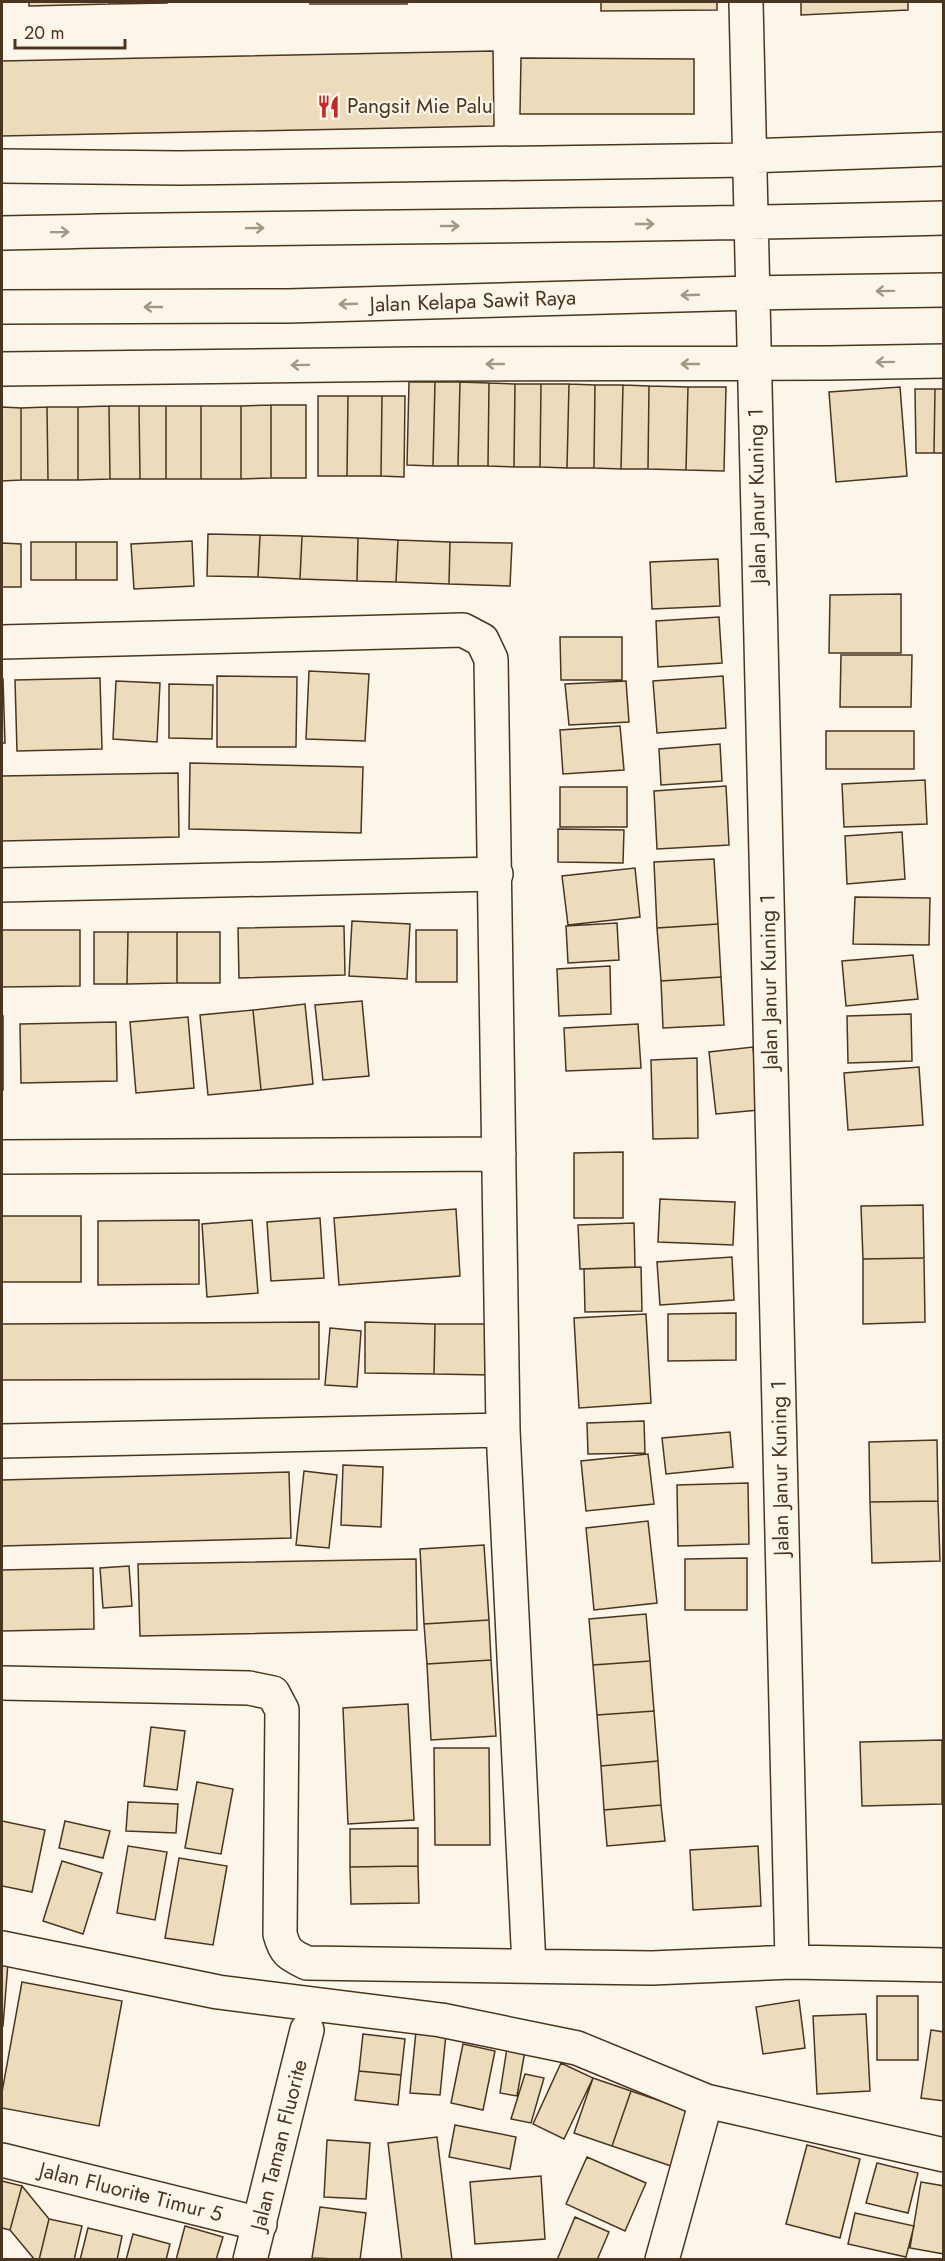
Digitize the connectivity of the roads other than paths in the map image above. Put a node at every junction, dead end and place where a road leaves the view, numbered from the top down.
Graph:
1 (746, 2) edge
2 (944, 149) edge
3 (748, 158) junction
4 (2, 166) edge
5 (944, 218) edge
6 (750, 223) junction
7 (2, 234) edge
8 (944, 290) edge
9 (752, 293) junction
10 (2, 308) edge
11 (944, 361) edge
12 (754, 364) junction
13 (2, 369) edge
14 (2, 642) edge
15 (496, 874) junction
16 (2, 885) edge
17 (499, 1154) junction
18 (2, 1157) edge
19 (503, 1430) junction
20 (2, 1441) edge
21 (2, 1683) edge
22 (2, 1948) edge
23 (792, 1962) junction
24 (934, 1965) edge
25 (529, 1966) junction
26 (307, 2030) dead end
27 (706, 2102) junction
28 (944, 2155) edge
29 (2, 2160) edge
30 (260, 2224) junction
31 (250, 2259) edge
32 (662, 2259) edge

1 - 3 street, Jalan Janur Kuning 1
2 - 3 street
3 - 4 street
3 - 6 street, Jalan Janur Kuning 1
5 - 6 street
7 -> 6 street
6 - 9 street, Jalan Janur Kuning 1
8 -> 9 street, Jalan Kelapa Sawit Raya
9 -> 10 street, Jalan Kelapa Sawit Raya
9 - 12 street, Jalan Janur Kuning 1
11 -> 12 street
12 -> 13 street
12 - 23 street, Jalan Janur Kuning 1
14 - 15 street
15 - 16 street
15 - 17 street
17 - 18 street
17 - 19 street
19 - 20 street
19 - 25 street
21 - 25 street
22 - 27 street
23 - 24 street
23 - 25 street
26 - 30 street, Jalan Taman Fluorite
27 - 28 street
27 - 32 street
29 - 30 street, Jalan Fluorite Timur 5
30 - 31 street, Jalan Taman Fluorite

